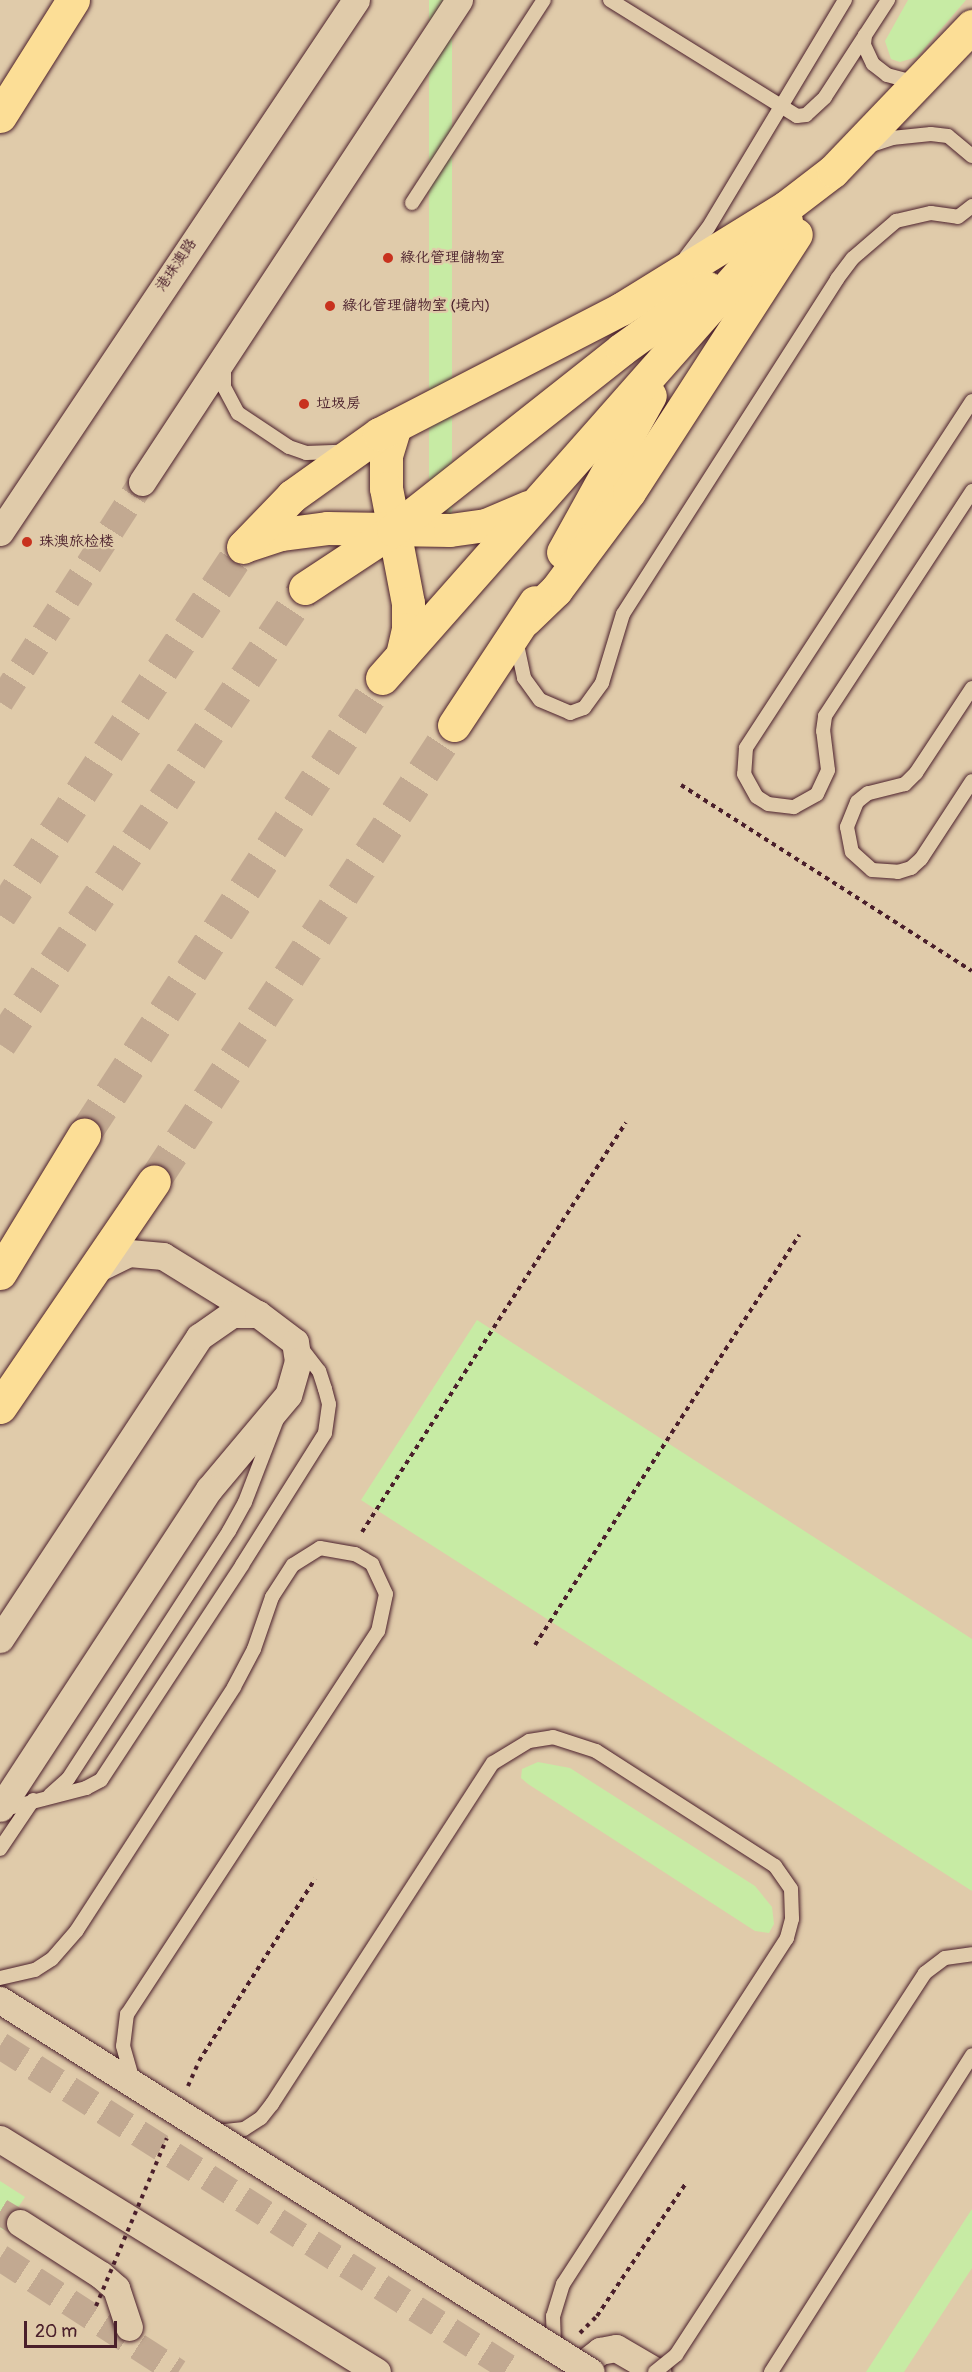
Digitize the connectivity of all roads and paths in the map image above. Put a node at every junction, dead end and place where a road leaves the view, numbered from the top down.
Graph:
1 (74, 0) edge
2 (356, 0) edge
3 (459, 0) edge
4 (544, 0) edge
5 (610, 0) edge
6 (845, 0) edge
7 (888, 0) edge
8 (972, 26) edge
9 (866, 33) junction
10 (972, 35) edge
11 (931, 71) junction
12 (777, 108) junction
13 (0, 116) edge
14 (972, 156) edge
15 (841, 162) junction
16 (412, 202) dead end
17 (972, 206) edge
18 (767, 242) junction
19 (621, 309) junction
20 (680, 341) junction
21 (225, 356) junction
22 (972, 401) edge
23 (395, 426) junction
24 (360, 447) junction
25 (142, 482) tunnel mouth
26 (972, 491) edge
27 (538, 502) junction
28 (393, 530) junction
29 (0, 532) edge
30 (305, 588) tunnel mouth
31 (521, 627) junction
32 (972, 688) edge
33 (454, 725) tunnel mouth
34 (972, 781) edge
35 (681, 784) dead end
36 (972, 971) edge
37 (626, 1123) dead end
38 (84, 1135) tunnel mouth
39 (154, 1181) tunnel mouth
40 (799, 1235) dead end
41 (94, 1270) junction
42 (0, 1273) edge
43 (258, 1314) junction
44 (296, 1342) junction
45 (283, 1402) junction
46 (0, 1407) edge
47 (361, 1533) dead end
48 (0, 1639) edge
49 (535, 1645) dead end
50 (39, 1798) junction
51 (0, 1810) edge
52 (0, 1849) edge
53 (315, 1879) dead end
54 (972, 1954) edge
55 (0, 1978) edge
56 (0, 2000) edge
57 (972, 2055) edge
58 (134, 2081) junction
59 (185, 2093) dead end
60 (211, 2133) junction
61 (167, 2136) dead end
62 (0, 2139) edge
63 (687, 2183) dead end
64 (20, 2223) tunnel mouth
65 (96, 2306) dead end
66 (597, 2316) dead end
67 (129, 2327) dead end
68 (554, 2347) junction
69 (377, 2372) edge
70 (580, 2372) edge
71 (591, 2372) edge
72 (656, 2372) edge
73 (771, 2372) edge

1 - 13 main road
2 - 29 street, 港珠澳路
3 - 21 street
4 - 16 lane
5 - 12 lane
6 - 12 lane
7 - 9 lane
8 - 11 main road
9 - 11 lane
9 - 12 lane
10 - 11 main road
11 - 15 main road
12 - 19 lane
14 - 15 lane
15 - 18 main road
15 - 19 main road
15 - 31 main road
17 - 31 lane
18 - 20 main road
18 - 28 main road
19 - 23 main road
20 - 27 main road
20 - 31 main road
21 - 24 lane
21 - 25 street
22 - 26 lane
23 - 24 main road
23 - 28 main road
24 - 28 main road
27 - 28 main road
27 - 28 main road
28 - 30 main road
31 - 33 main road
32 - 34 lane
35 - 36 path
37 - 47 path
38 - 42 main road
39 - 41 main road
40 - 49 path
41 - 43 street
41 - 46 main road
43 - 44 street
43 - 48 street
44 - 45 street
44 - 50 lane
45 - 50 lane
45 - 51 street
50 - 51 lane
50 - 52 lane
53 - 59 path, bridge
54 - 72 lane, bridge
55 - 58 lane, bridge
56 - 58 street, bridge
57 - 73 lane, bridge
58 - 60 street, bridge
60 - 68 street, bridge
60 - 68 lane
61 - 65 path, bridge
62 - 69 street
63 - 66 path
64 - 67 street
68 - 71 street, bridge
70 - 72 street

